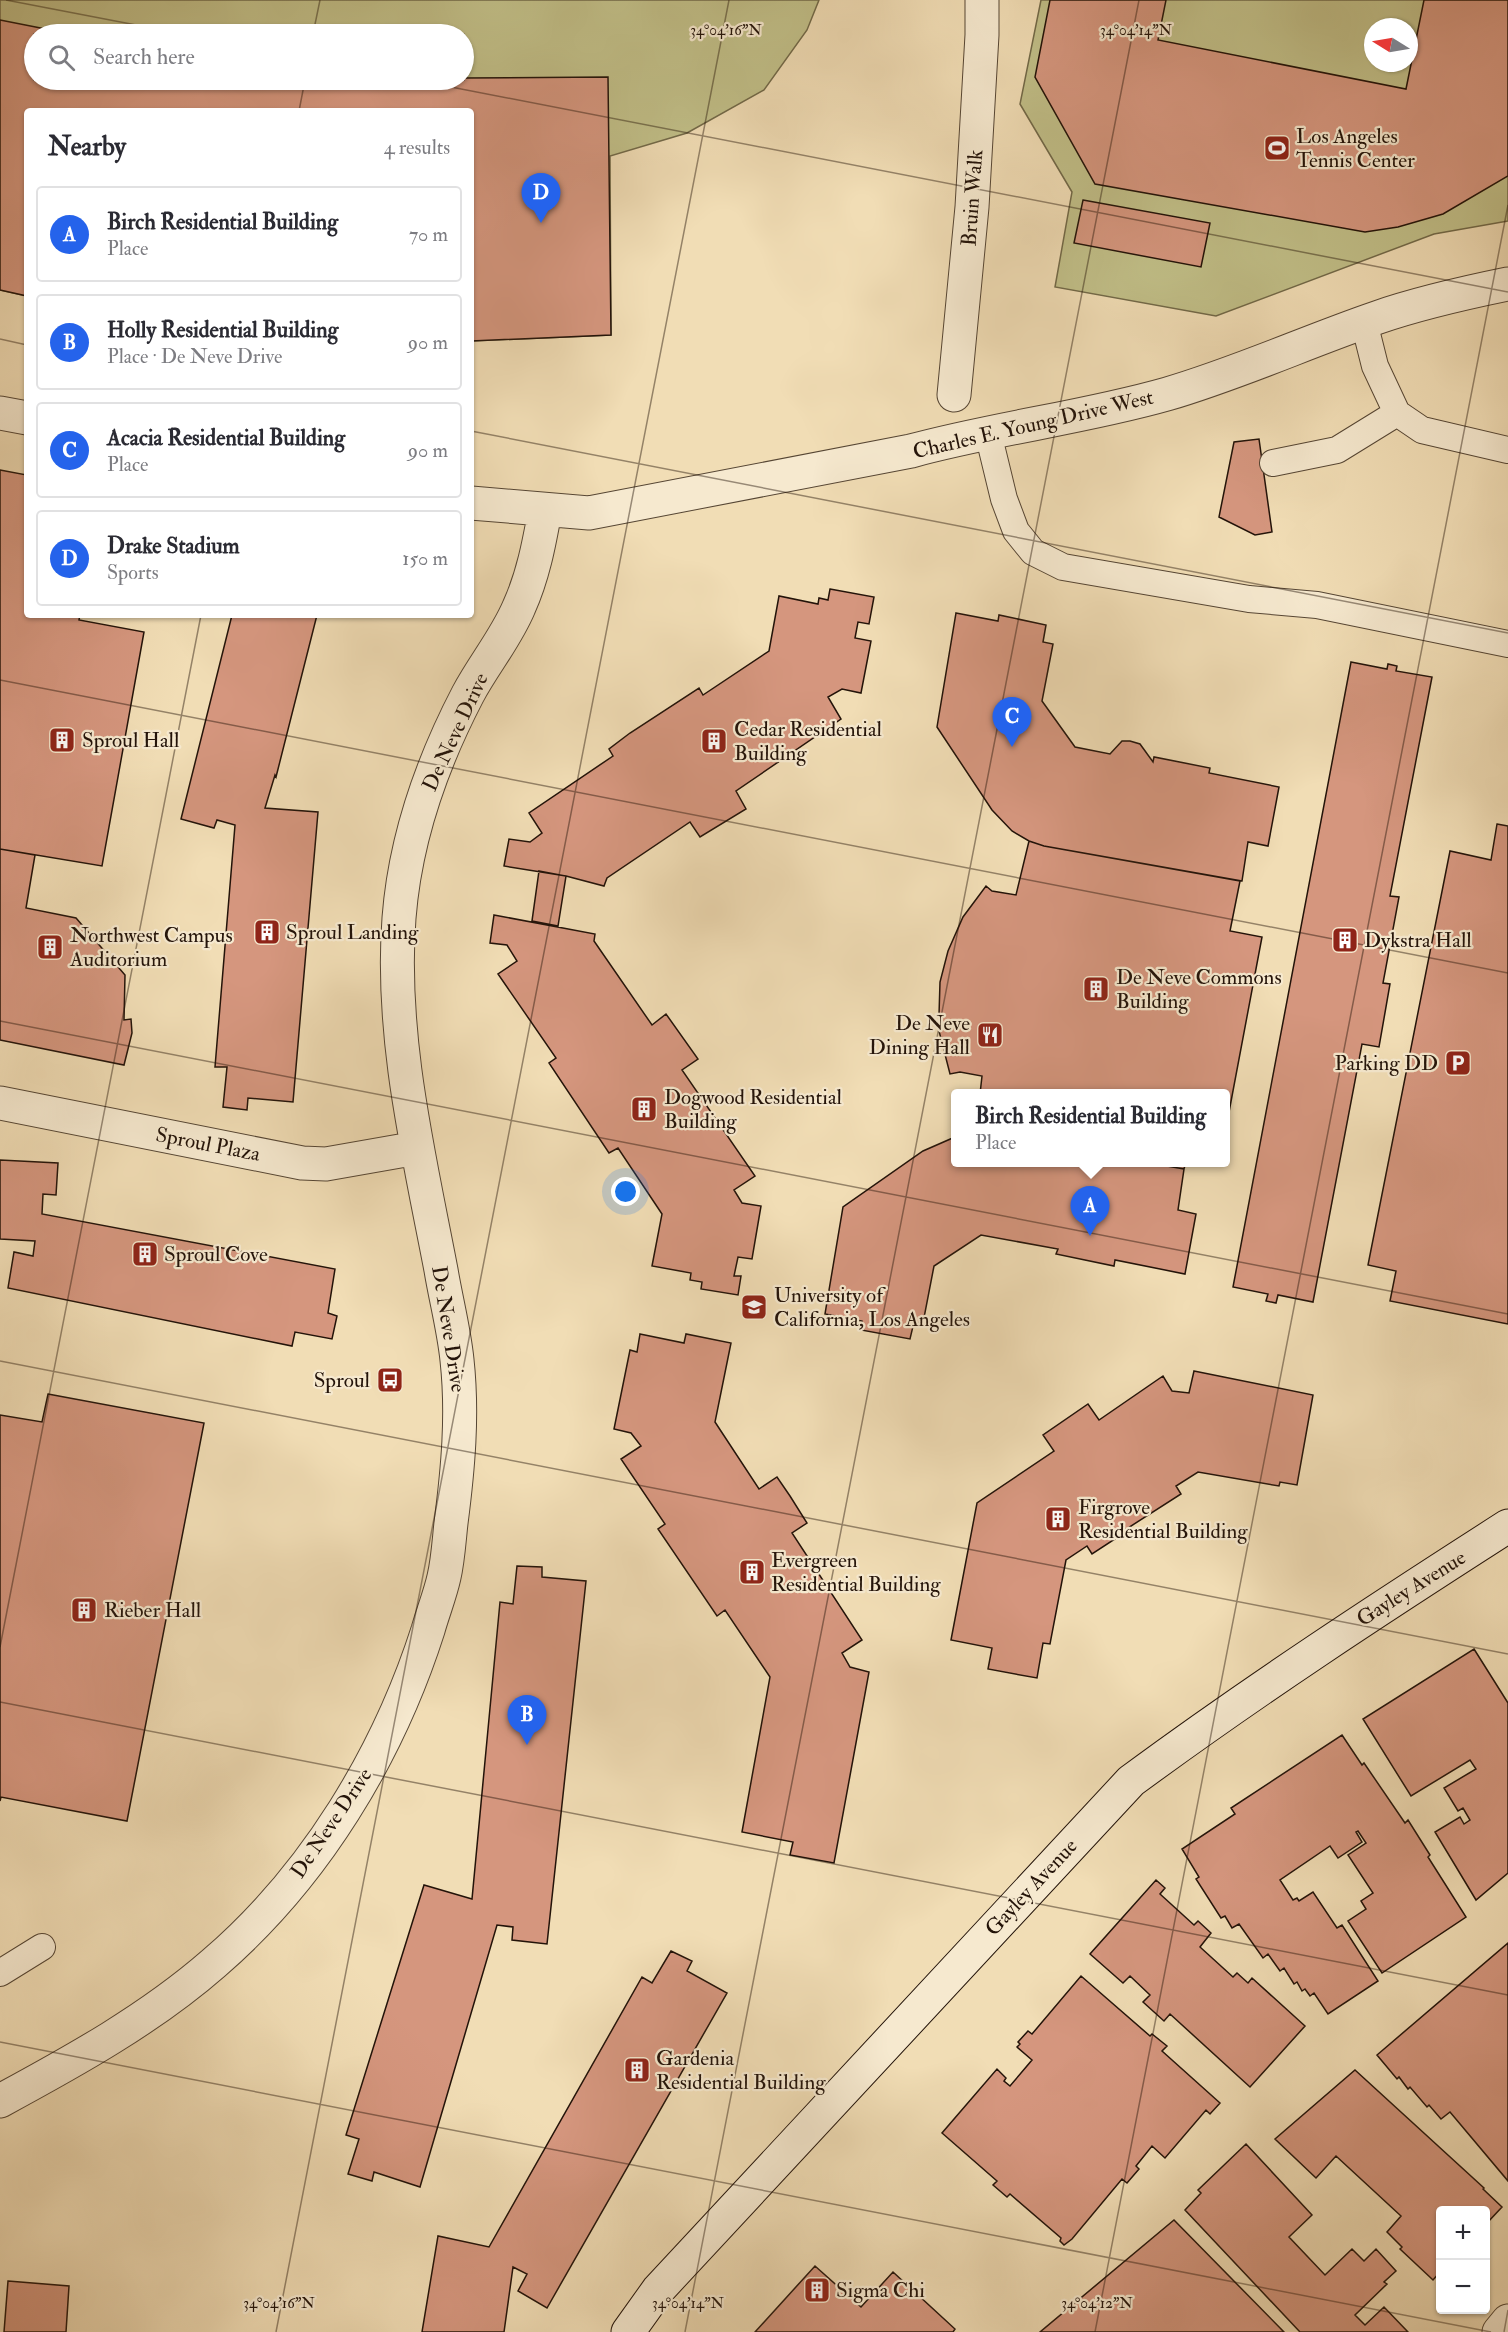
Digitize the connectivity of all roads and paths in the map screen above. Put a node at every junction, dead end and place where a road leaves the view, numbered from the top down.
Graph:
1 (982, 0) edge
2 (1508, 284) edge
3 (1364, 322) junction
4 (954, 395) dead end
5 (0, 413) edge
6 (1397, 413) junction
7 (24, 417) edge
8 (988, 433) junction
9 (1508, 450) edge
10 (1273, 463) dead end
11 (474, 503) edge
12 (545, 511) junction
13 (1508, 644) edge
14 (0, 1103) edge
15 (417, 1148) junction
16 (1508, 1526) edge
17 (42, 1947) dead end
18 (0, 1973) edge
19 (0, 2101) edge
20 (1508, 2321) edge
21 (628, 2332) edge
22 (1499, 2332) edge

1 - 4 street, Bruin Walk
2 - 3 street, Charles E. Young Drive West
3 - 6 lane
3 - 8 street, Charles E. Young Drive West
5 - 7 street
6 - 9 lane
6 - 10 lane
8 - 12 street, Charles E. Young Drive West
8 - 13 lane
11 - 12 street, Charles E. Young Drive West
12 - 15 street, De Neve Drive
14 - 15 street, Sproul Plaza
15 - 19 street, De Neve Drive
16 - 21 street, Gayley Avenue
17 - 18 lane
20 - 22 street

